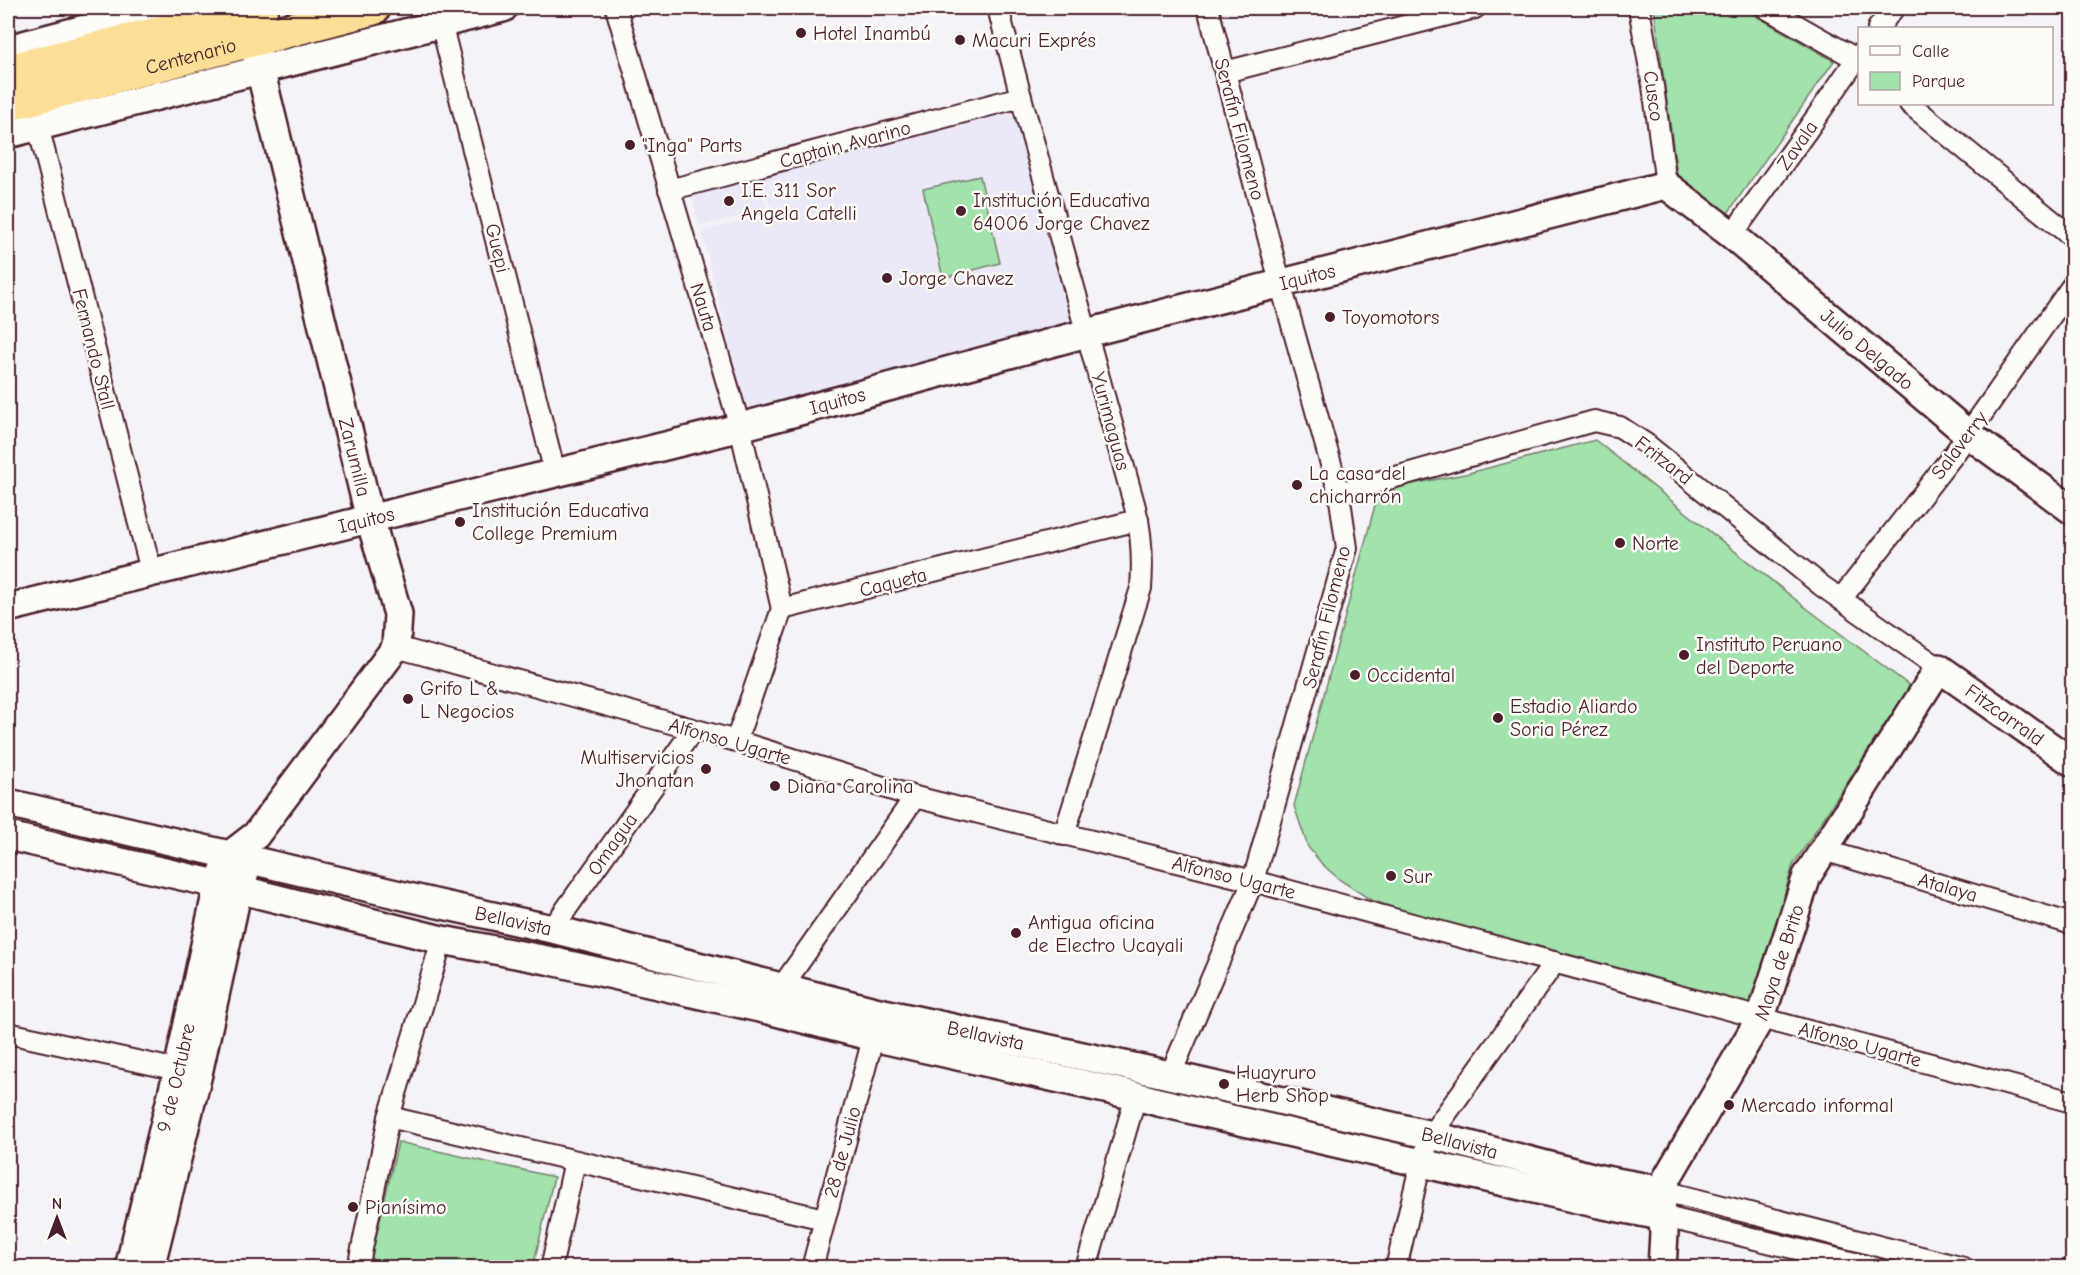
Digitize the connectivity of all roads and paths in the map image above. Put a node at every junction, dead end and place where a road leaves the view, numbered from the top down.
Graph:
1 (165, 8) edge
2 (374, 8) edge
3 (503, 8) edge
4 (616, 8) edge
5 (998, 8) edge
6 (1208, 8) edge
7 (1475, 8) edge
8 (1639, 8) edge
9 (1766, 8) edge
10 (1894, 8) edge
11 (441, 24) junction
12 (252, 27) edge
13 (1879, 27) edge
14 (8, 49) edge
15 (1858, 58) edge
16 (8, 71) edge
17 (1226, 72) junction
18 (1021, 97) junction
19 (8, 104) edge
20 (1911, 105) edge
21 (38, 126) junction
22 (8, 134) edge
23 (1666, 184) junction
24 (669, 190) junction
25 (1732, 235) junction
26 (2073, 237) edge
27 (1280, 282) junction
28 (2073, 286) edge
29 (1087, 333) junction
30 (740, 427) junction
31 (1968, 434) junction
32 (555, 473) junction
33 (1339, 492) junction
34 (2073, 510) edge
35 (370, 519) junction
36 (1138, 520) junction
37 (151, 571) junction
38 (1841, 599) junction
39 (8, 608) edge
40 (782, 609) junction
41 (396, 646) junction
42 (1939, 668) junction
43 (693, 730) junction
44 (736, 741) junction
45 (2073, 762) edge
46 (915, 796) junction
47 (8, 803) edge
48 (1064, 835) junction
49 (8, 836) edge
50 (245, 850) junction
51 (1823, 850) junction
52 (1253, 881) junction
53 (228, 887) junction
54 (2073, 924) edge
55 (552, 929) junction
56 (442, 940) junction
57 (1555, 962) junction
58 (781, 988) junction
59 (1761, 1017) junction
60 (876, 1025) junction
61 (8, 1033) edge
62 (178, 1070) junction
63 (1170, 1076) junction
64 (1136, 1096) junction
65 (2073, 1102) edge
66 (389, 1117) junction
67 (1431, 1135) junction
68 (575, 1161) junction
69 (1421, 1161) junction
70 (1661, 1203) junction
71 (824, 1219) junction
72 (129, 1268) edge
73 (150, 1268) edge
74 (357, 1268) edge
75 (551, 1268) edge
76 (812, 1268) edge
77 (1086, 1268) edge
78 (1396, 1268) edge
79 (1662, 1268) edge
80 (1875, 1268) edge
81 (1964, 1268) edge

1 - 14 street
2 - 12 highway, Centenario
3 - 11 street
4 - 24 street, Nauta
5 - 18 street, Yurimaguas
6 - 17 street, Serafín Filomeno
7 - 17 street
8 - 23 street, Cusco
9 - 15 street
10 - 13 street
11 - 12 street
11 - 32 street, Guepi
12 - 16 highway, Centenario
12 - 19 highway, Centenario
12 - 21 street
12 - 35 street, Zarumilla
15 - 25 street, Zavala
17 - 27 street, Serafín Filomeno
18 - 24 street, Captain Avarino
18 - 29 street, Yurimaguas
20 - 26 street
21 - 22 street
21 - 37 street, Fernando Stall
23 - 25 street, Julio Delgado
23 - 27 street, Iquitos
24 - 30 street, Nauta
25 - 31 street, Julio Delgado
27 - 29 street, Iquitos
27 - 33 street, Serafín Filomeno
28 - 31 street, Salaverry
29 - 30 street, Iquitos
29 - 36 street, Yurimaguas
30 - 32 street, Iquitos
30 - 40 street, Nauta
31 - 34 street, Julio Delgado
31 - 38 street, Salaverry
32 - 35 street, Iquitos
33 - 38 street, Fritzard
33 - 52 street, Serafín Filomeno
35 - 37 street, Iquitos
35 - 41 street, Zarumilla
36 - 40 street, Caqueta
36 - 48 street, Yurimaguas
37 - 39 street, Iquitos
38 - 42 street, Fritzard
40 - 44 street
41 - 43 street, Alfonso Ugarte
41 - 50 street
42 - 45 street, Fitzcarrald
42 - 51 street, Maya de Brito
43 - 44 street, Alfonso Ugarte
43 - 55 street, Omagua
44 - 46 street, Alfonso Ugarte
46 - 48 street, Alfonso Ugarte
46 - 58 street
47 - 50 street, Bellavista
48 - 52 street, Alfonso Ugarte
49 - 53 street, Bellavista
50 - 53 street
50 - 55 street, Bellavista
51 - 54 street, Atalaya
51 - 59 street, Maya de Brito
52 - 57 street, Alfonso Ugarte
52 - 63 street, Serafín Filomeno
53 - 56 street, Bellavista
53 - 62 street, 9 de Octubre
53 - 73 street, 9 de Octubre
55 - 58 street, Bellavista
56 - 60 street, Bellavista
56 - 66 street
57 - 59 street, Alfonso Ugarte
57 - 67 street
58 - 60 street, Bellavista
59 - 65 street, Alfonso Ugarte
59 - 70 street, Maya de Brito
60 - 63 street, Bellavista
60 - 64 street, Bellavista
60 - 71 street, 28 de Julio
61 - 62 street
62 - 72 street, 9 de Octubre
63 - 67 street, Bellavista
64 - 69 street, Bellavista
64 - 77 street
66 - 68 street
66 - 74 street
67 - 69 street
67 - 70 street, Bellavista
68 - 71 street
68 - 75 street
69 - 70 street, Bellavista
69 - 78 street
70 - 79 street
70 - 80 street, Bellavista
70 - 81 street, Bellavista
71 - 76 street, 28 de Julio

